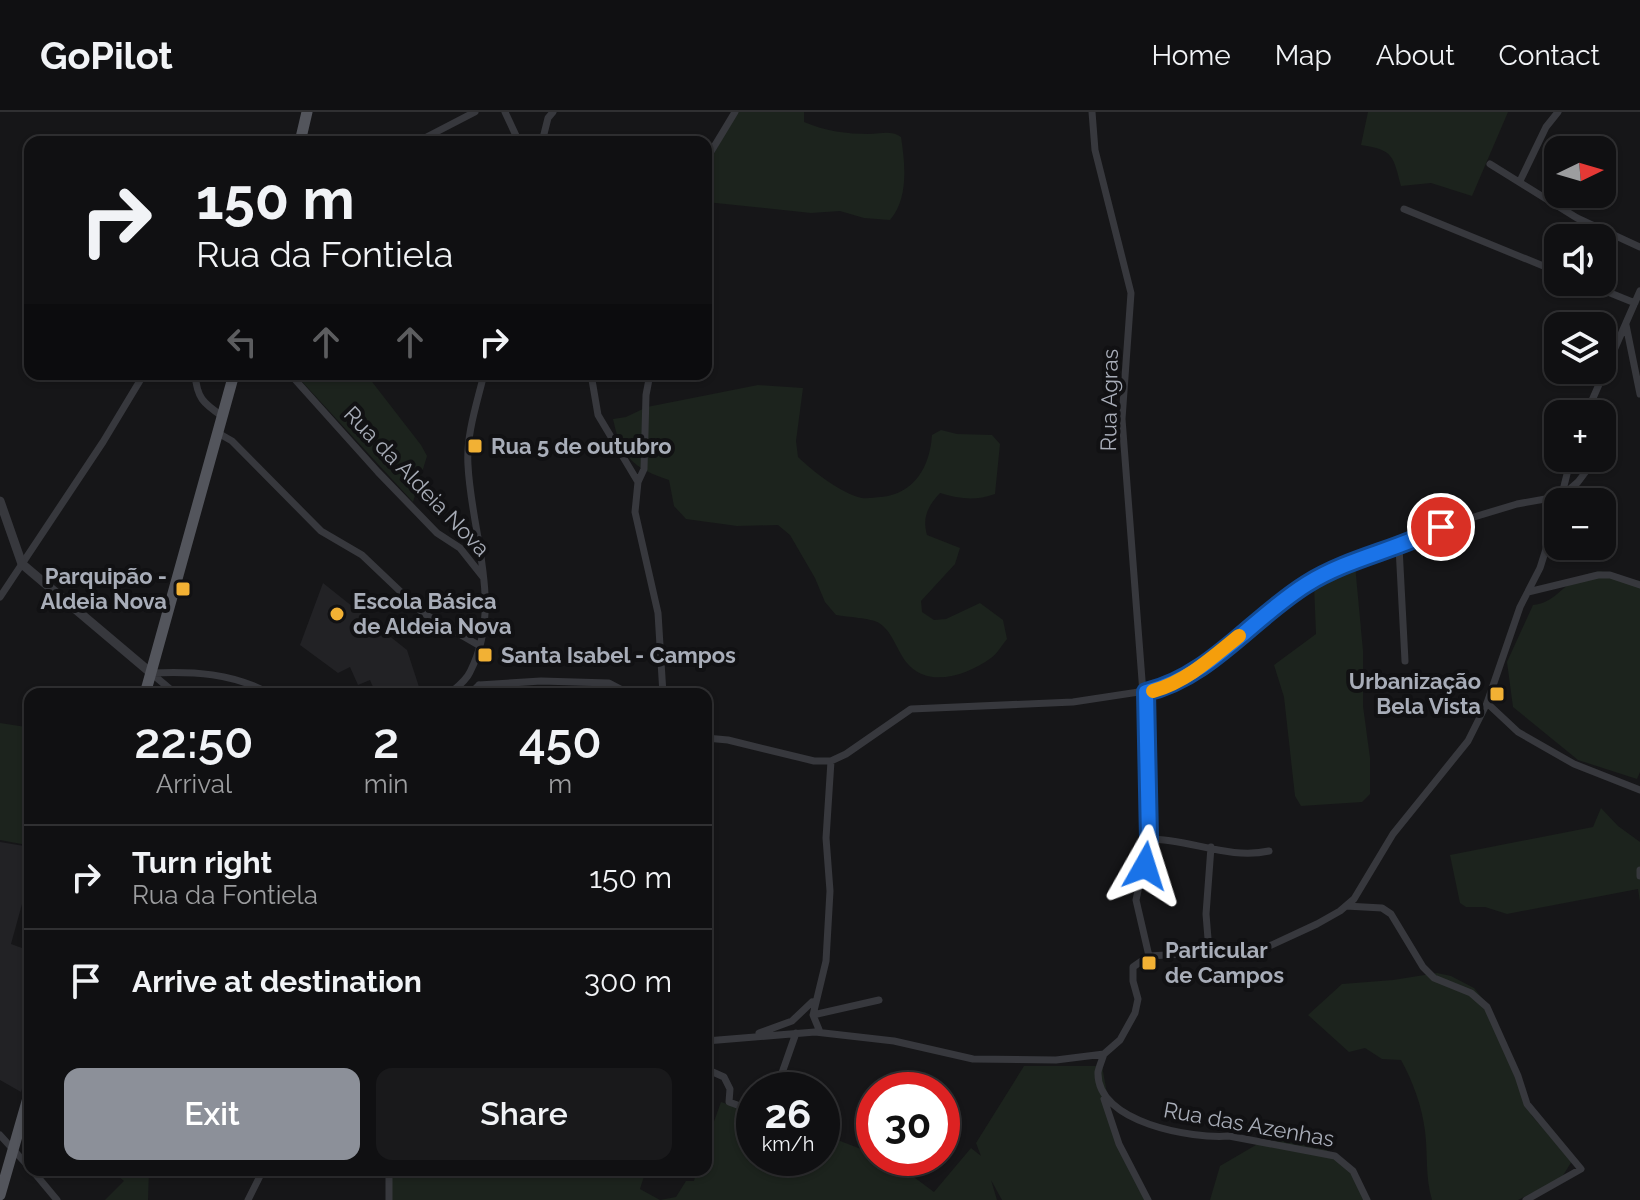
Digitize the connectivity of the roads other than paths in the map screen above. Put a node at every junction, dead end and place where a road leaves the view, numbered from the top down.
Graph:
1 (475, 112) edge
2 (505, 112) edge
3 (553, 112) edge
4 (735, 112) edge
5 (1092, 112) edge
6 (1558, 112) edge
7 (309, 115) edge
8 (302, 136) edge
9 (429, 136) edge
10 (516, 136) edge
11 (544, 136) edge
12 (712, 148) edge
13 (1490, 164) dead end
14 (1520, 181) junction
15 (1404, 209) dead end
16 (1640, 247) edge
17 (1544, 266) edge
18 (1640, 291) edge
19 (1616, 295) edge
20 (1635, 303) junction
21 (1626, 325) junction
22 (140, 380) edge
23 (196, 380) edge
24 (232, 380) edge
25 (295, 380) edge
26 (483, 380) edge
27 (592, 380) edge
28 (649, 380) edge
29 (1640, 394) edge
30 (1592, 400) edge
31 (222, 416) junction
32 (218, 433) junction
33 (1586, 472) edge
34 (638, 482) junction
35 (1572, 488) edge
36 (0, 501) edge
37 (1544, 501) edge
38 (1399, 547) junction
39 (1544, 555) edge
40 (22, 564) junction
41 (485, 579) junction
42 (1640, 585) edge
43 (1528, 592) junction
44 (0, 597) edge
45 (480, 646) junction
46 (1405, 661) dead end
47 (151, 673) junction
48 (469, 675) junction
49 (479, 685) junction
50 (147, 688) edge
51 (169, 688) edge
52 (259, 688) edge
53 (455, 688) edge
54 (476, 688) edge
55 (619, 688) edge
56 (663, 688) edge
57 (1144, 693) junction
58 (1487, 703) junction
59 (712, 739) edge
60 (831, 761) junction
61 (1640, 790) edge
62 (1149, 839) junction
63 (1211, 847) junction
64 (1269, 851) dead end
65 (1346, 906) junction
66 (1209, 951) junction
67 (1149, 956) junction
68 (817, 996) junction
69 (879, 1000) dead end
70 (813, 1015) junction
71 (820, 1032) junction
72 (796, 1033) junction
73 (749, 1036) junction
74 (712, 1040) edge
75 (1104, 1054) junction
76 (712, 1072) edge
77 (782, 1072) edge
78 (1100, 1086) junction
79 (736, 1105) edge
80 (24, 1112) edge
81 (0, 1135) edge
82 (14, 1148) junction
83 (24, 1160) edge
84 (37, 1176) edge
85 (260, 1176) edge
86 (389, 1176) edge
87 (0, 1195) edge
88 (57, 1200) edge
89 (248, 1200) edge
90 (389, 1200) edge
91 (1148, 1200) edge
92 (1367, 1200) edge
93 (1526, 1200) edge

1 - 9 street
2 - 10 street
3 - 11 street
4 - 12 street
5 - 57 street, Rua Agras
6 - 14 street
7 - 8 main road
13 - 14 street
14 - 16 street
15 - 17 street
18 - 20 street
19 - 20 street
20 - 21 street
21 - 29 street
21 - 30 street
22 - 40 street
23 - 31 street
24 - 31 main road
25 - 41 street, Rua da Aldeia Nova
26 - 41 street
27 - 34 street
28 - 34 street
31 - 32 main road
32 - 45 street
32 - 47 main road
33 - 35 street
34 - 56 street
36 - 40 street
37 - 38 street
38 - 46 street
38 - 57 street
39 - 43 street
40 - 44 street
40 - 47 street
41 - 45 street
42 - 43 street
43 - 58 street
45 - 48 street
47 - 50 main road
47 - 51 street
47 - 52 street
48 - 49 street
48 - 53 street
49 - 54 street
49 - 55 street
57 - 60 street
57 - 62 street, Rua Agras
58 - 61 street
58 - 65 street
59 - 60 street
60 - 68 street
62 - 63 street
62 - 67 street, Rua Agras
63 - 64 street
63 - 66 street
65 - 66 street
65 - 93 street
66 - 67 street
67 - 75 street
68 - 70 street
68 - 73 street
69 - 70 street
70 - 71 street
71 - 72 street
71 - 75 street
72 - 73 street
72 - 77 street
73 - 74 street
75 - 78 street
76 - 79 street
78 - 91 street
78 - 92 street, Rua das Azenhas
80 - 82 main road
81 - 82 street
82 - 83 street
82 - 87 main road
84 - 88 street
85 - 89 street
86 - 90 street

